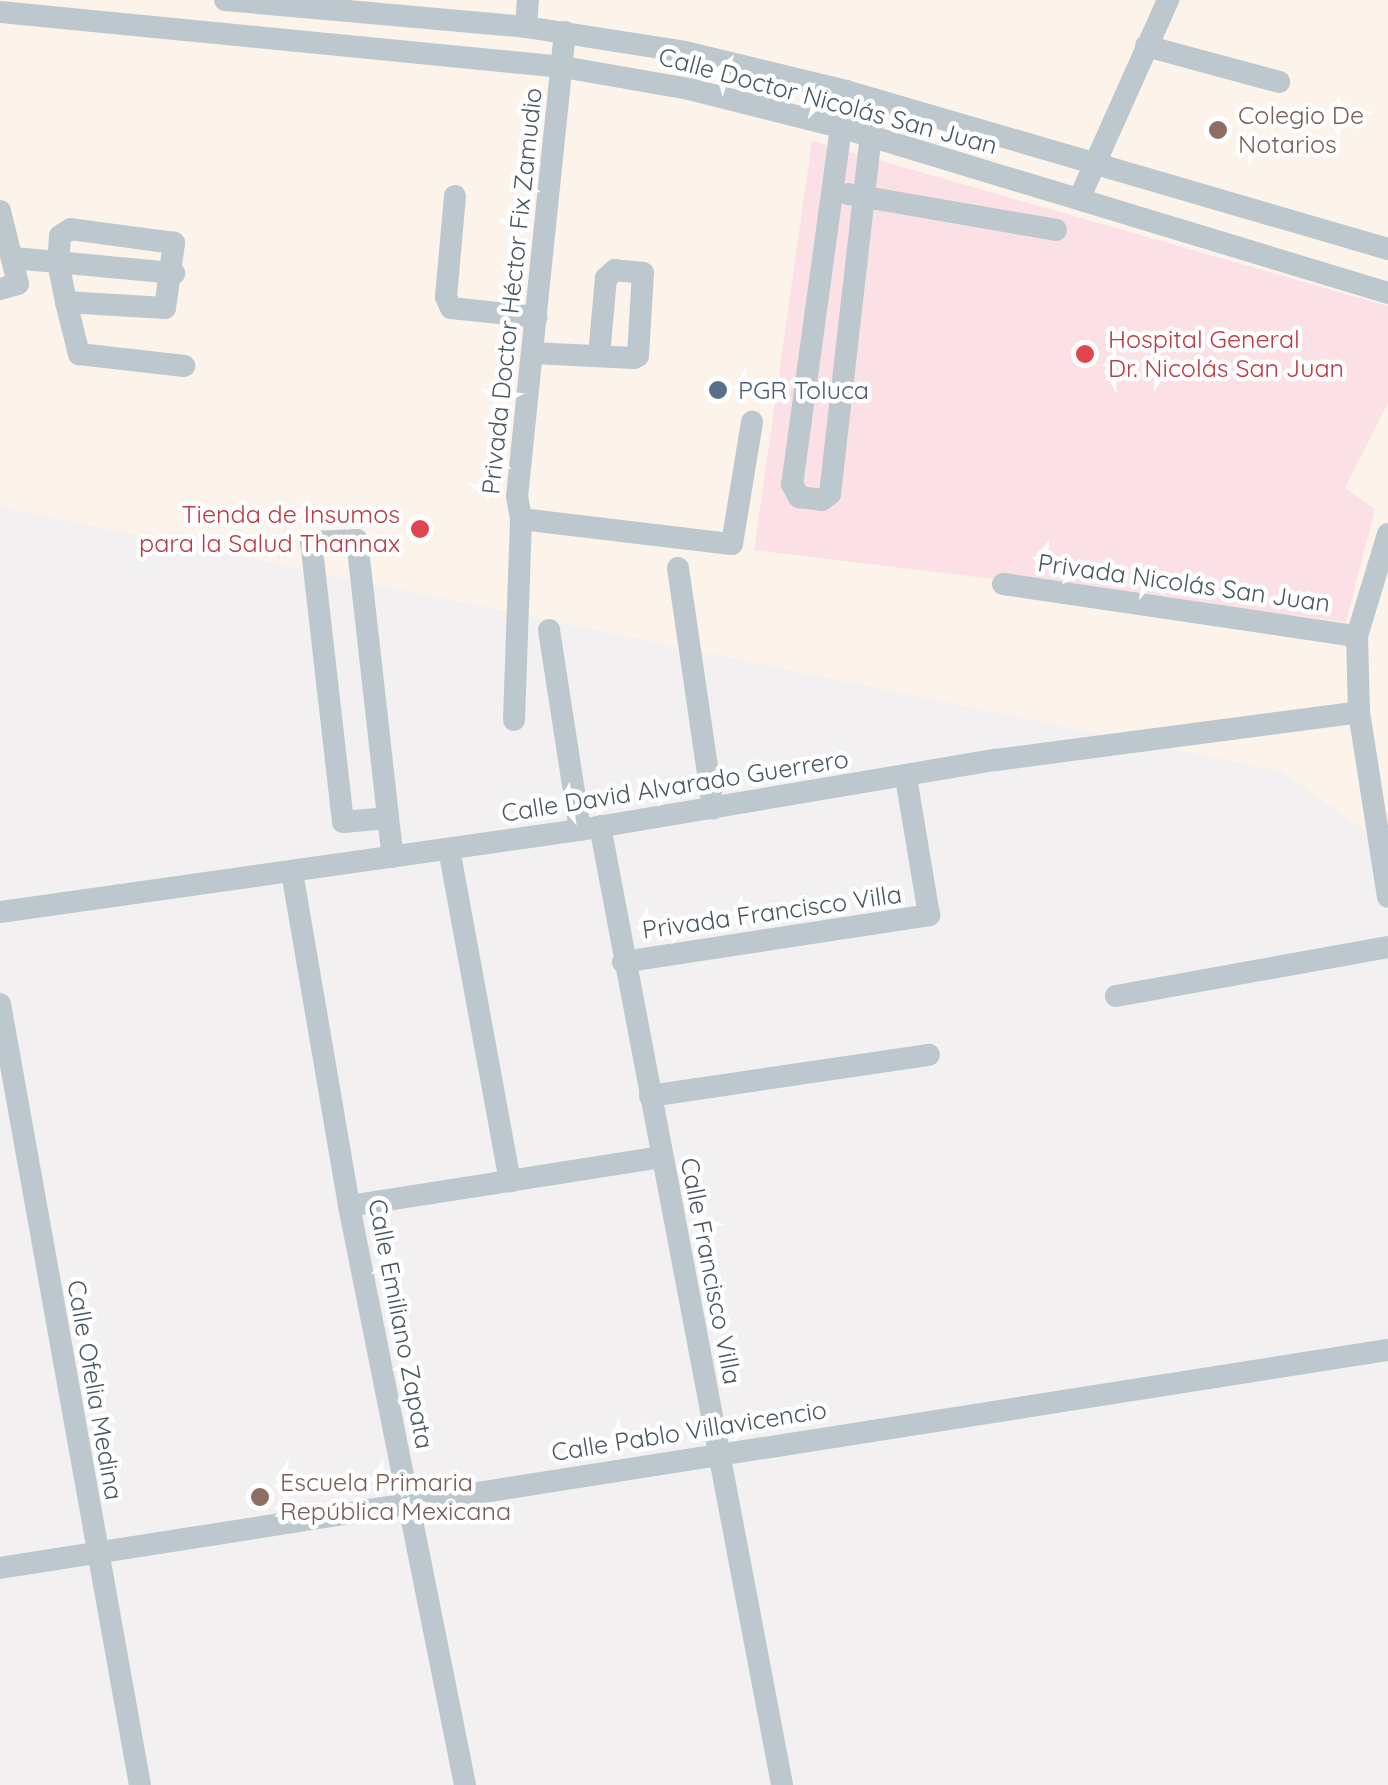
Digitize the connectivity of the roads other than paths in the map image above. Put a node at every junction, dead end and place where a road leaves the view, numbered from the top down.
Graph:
1 (225, 0) edge
2 (528, 0) edge
3 (1168, 0) edge
4 (310, 5) edge
5 (0, 12) edge
6 (526, 27) junction
7 (564, 32) junction
8 (305, 46) junction
9 (1146, 46) junction
10 (563, 67) junction
11 (1280, 82) dead end
12 (846, 92) junction
13 (875, 100) junction
14 (840, 127) junction
15 (869, 135) junction
16 (1093, 163) junction
17 (1003, 175) junction
18 (834, 188) junction
19 (455, 196) dead end
20 (861, 198) junction
21 (1080, 198) junction
22 (0, 211) edge
23 (997, 220) junction
24 (1056, 230) dead end
25 (1388, 249) edge
26 (825, 251) junction
27 (856, 255) junction
28 (14, 258) junction
29 (58, 262) junction
30 (174, 274) junction
31 (0, 289) edge
32 (1388, 293) edge
33 (66, 302) junction
34 (536, 317) junction
35 (533, 352) junction
36 (598, 355) dead end
37 (184, 366) dead end
38 (752, 422) dead end
39 (521, 519) junction
40 (1388, 534) edge
41 (678, 568) dead end
42 (1002, 584) dead end
43 (549, 630) dead end
44 (1357, 636) junction
45 (1359, 712) junction
46 (514, 720) dead end
47 (906, 776) junction
48 (713, 808) junction
49 (388, 818) junction
50 (590, 828) junction
51 (1384, 845) edge
52 (449, 849) junction
53 (392, 857) junction
54 (292, 872) junction
55 (1388, 897) edge
56 (0, 912) edge
57 (1388, 947) edge
58 (624, 962) junction
59 (1116, 996) dead end
60 (0, 1004) edge
61 (929, 1055) dead end
62 (650, 1096) junction
63 (662, 1157) junction
64 (510, 1180) junction
65 (350, 1206) junction
66 (1388, 1350) edge
67 (717, 1454) junction
68 (408, 1504) junction
69 (95, 1554) junction
70 (0, 1568) edge
71 (140, 1785) edge
72 (465, 1785) edge
73 (782, 1785) edge

1 - 4 street, Calle Doctor Nicolás San Juan
2 - 6 street
3 - 9 street
4 - 6 street, Calle Doctor Nicolás San Juan
4 - 8 street
5 - 8 street, Calle Doctor Nicolás San Juan
6 - 7 street, Calle Doctor Nicolás San Juan
7 - 10 street, Privada Doctor Héctor Fix Zamudio
7 - 12 street, Calle Doctor Nicolás San Juan
8 - 10 street, Calle Doctor Nicolás San Juan
9 - 11 street
9 - 16 street
10 - 14 street, Calle Doctor Nicolás San Juan
10 - 34 street, Privada Doctor Héctor Fix Zamudio
12 - 13 street, Calle Doctor Nicolás San Juan
12 - 14 street
13 - 15 street
13 - 16 street, Calle Doctor Nicolás San Juan
14 - 15 street, Calle Doctor Nicolás San Juan
14 - 18 street
15 - 17 street, Calle Doctor Nicolás San Juan
15 - 20 street
16 - 21 street
16 - 25 street, Calle Doctor Nicolás San Juan
17 - 21 street, Calle Doctor Nicolás San Juan
17 - 23 street
18 - 20 street
18 - 26 street
19 - 34 street
20 - 23 street
20 - 27 street
21 - 32 street, Calle Doctor Nicolás San Juan
22 - 28 street
23 - 24 street
26 - 27 street
26 - 27 street
28 - 29 street
28 - 31 street
29 - 30 street
29 - 30 street
29 - 33 street
30 - 33 street
33 - 37 street
34 - 35 street, Privada Doctor Héctor Fix Zamudio
35 - 36 street
35 - 39 street, Privada Doctor Héctor Fix Zamudio
38 - 39 street, Privada Doctor Héctor Fix Zamudio
39 - 46 street
40 - 44 street
41 - 48 street
42 - 44 street, Privada Nicolás San Juan
43 - 50 street, Calle Francisco Villa
44 - 45 street
45 - 47 street, Calle David Alvarado Guerrero
45 - 51 street
47 - 48 street, Calle David Alvarado Guerrero
47 - 58 street, Privada Francisco Villa
48 - 50 street, Calle David Alvarado Guerrero
49 - 49 street
49 - 53 street
50 - 52 street, Calle David Alvarado Guerrero
50 - 58 street, Calle Francisco Villa
51 - 55 street
52 - 53 street, Calle David Alvarado Guerrero
52 - 64 street
53 - 54 street, Calle David Alvarado Guerrero
54 - 56 street, Calle David Alvarado Guerrero
54 - 65 street, Calle Emiliano Zapata
57 - 59 street
58 - 62 street, Calle Francisco Villa
60 - 69 street, Calle Ofelia Medina
61 - 62 street
62 - 63 street, Calle Francisco Villa
63 - 64 street
63 - 67 street, Calle Francisco Villa
64 - 65 street
65 - 68 street, Calle Emiliano Zapata
66 - 67 street, Calle Pablo Villavicencio
67 - 68 street, Calle Pablo Villavicencio
67 - 73 street, Calle Francisco Villa
68 - 69 street, Calle Pablo Villavicencio
68 - 72 street, Calle Emiliano Zapata
69 - 70 street, Calle Pablo Villavicencio
69 - 71 street, Calle Ofelia Medina

